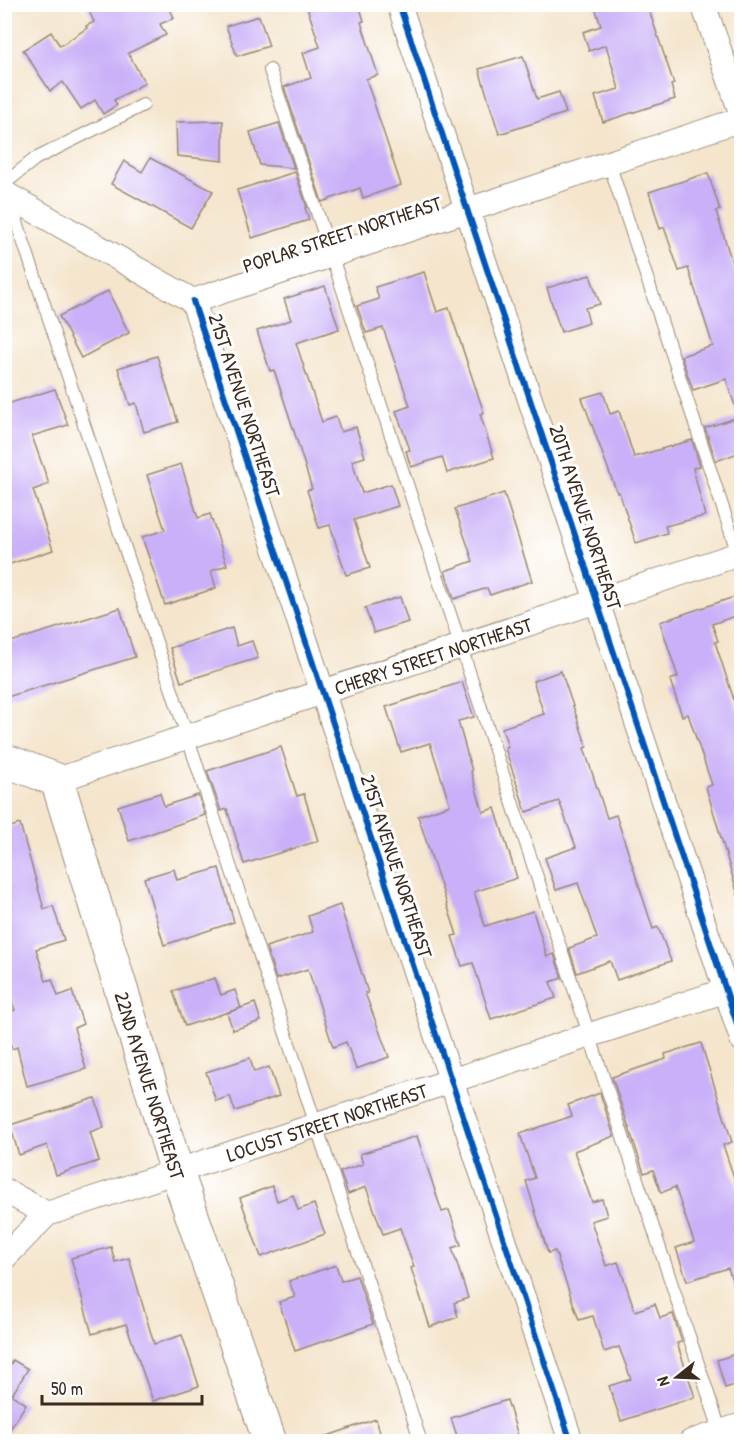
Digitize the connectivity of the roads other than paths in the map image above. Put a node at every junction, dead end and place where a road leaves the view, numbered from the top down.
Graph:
1 (399, 4) edge
2 (704, 4) edge
3 (270, 70) dead end
4 (143, 105) dead end
5 (741, 117) edge
6 (609, 163) junction
7 (6, 191) edge
8 (467, 210) junction
9 (332, 255) junction
10 (193, 301) junction
11 (740, 557) edge
12 (597, 601) junction
13 (461, 646) junction
14 (322, 692) junction
15 (187, 736) junction
16 (4, 760) edge
17 (57, 780) junction
18 (733, 988) edge
19 (590, 1035) junction
20 (741, 1040) edge
21 (451, 1081) junction
22 (316, 1126) junction
23 (177, 1172) junction
24 (4, 1190) edge
25 (47, 1214) junction
26 (4, 1258) edge
27 (729, 1433) edge
28 (270, 1442) edge
29 (421, 1442) edge
30 (571, 1442) edge
31 (691, 1442) edge

1 - 8 street, 20TH AVENUE NORTHEAST
2 - 5 street
3 - 9 lane
4 - 7 lane
5 - 6 street, POPLAR STREET NORTHEAST
6 - 8 street, POPLAR STREET NORTHEAST
6 - 11 lane
7 - 10 street
7 - 15 lane
8 - 9 street, POPLAR STREET NORTHEAST
8 - 12 street, 20TH AVENUE NORTHEAST
9 - 10 street, POPLAR STREET NORTHEAST
9 - 13 lane
10 - 14 street, 21ST AVENUE NORTHEAST
11 - 12 street, CHERRY STREET NORTHEAST
12 - 13 street, CHERRY STREET NORTHEAST
12 - 18 street, 20TH AVENUE NORTHEAST
13 - 14 street, CHERRY STREET NORTHEAST
13 - 19 lane
14 - 15 street, CHERRY STREET NORTHEAST
14 - 21 street, 21ST AVENUE NORTHEAST
15 - 17 street, CHERRY STREET NORTHEAST
15 - 22 lane
16 - 17 street
17 - 23 street, 22ND AVENUE NORTHEAST
18 - 19 street, LOCUST STREET NORTHEAST
18 - 20 street, 20TH AVENUE NORTHEAST
19 - 21 street, LOCUST STREET NORTHEAST
19 - 27 lane
21 - 22 street, LOCUST STREET NORTHEAST
21 - 30 street, 21ST AVENUE NORTHEAST
22 - 23 street, LOCUST STREET NORTHEAST
22 - 29 lane
23 - 25 street, LOCUST STREET NORTHEAST
23 - 28 street, 22ND AVENUE NORTHEAST
24 - 25 street
25 - 26 street, LOCUST STREET NORTHEAST
27 - 31 street

